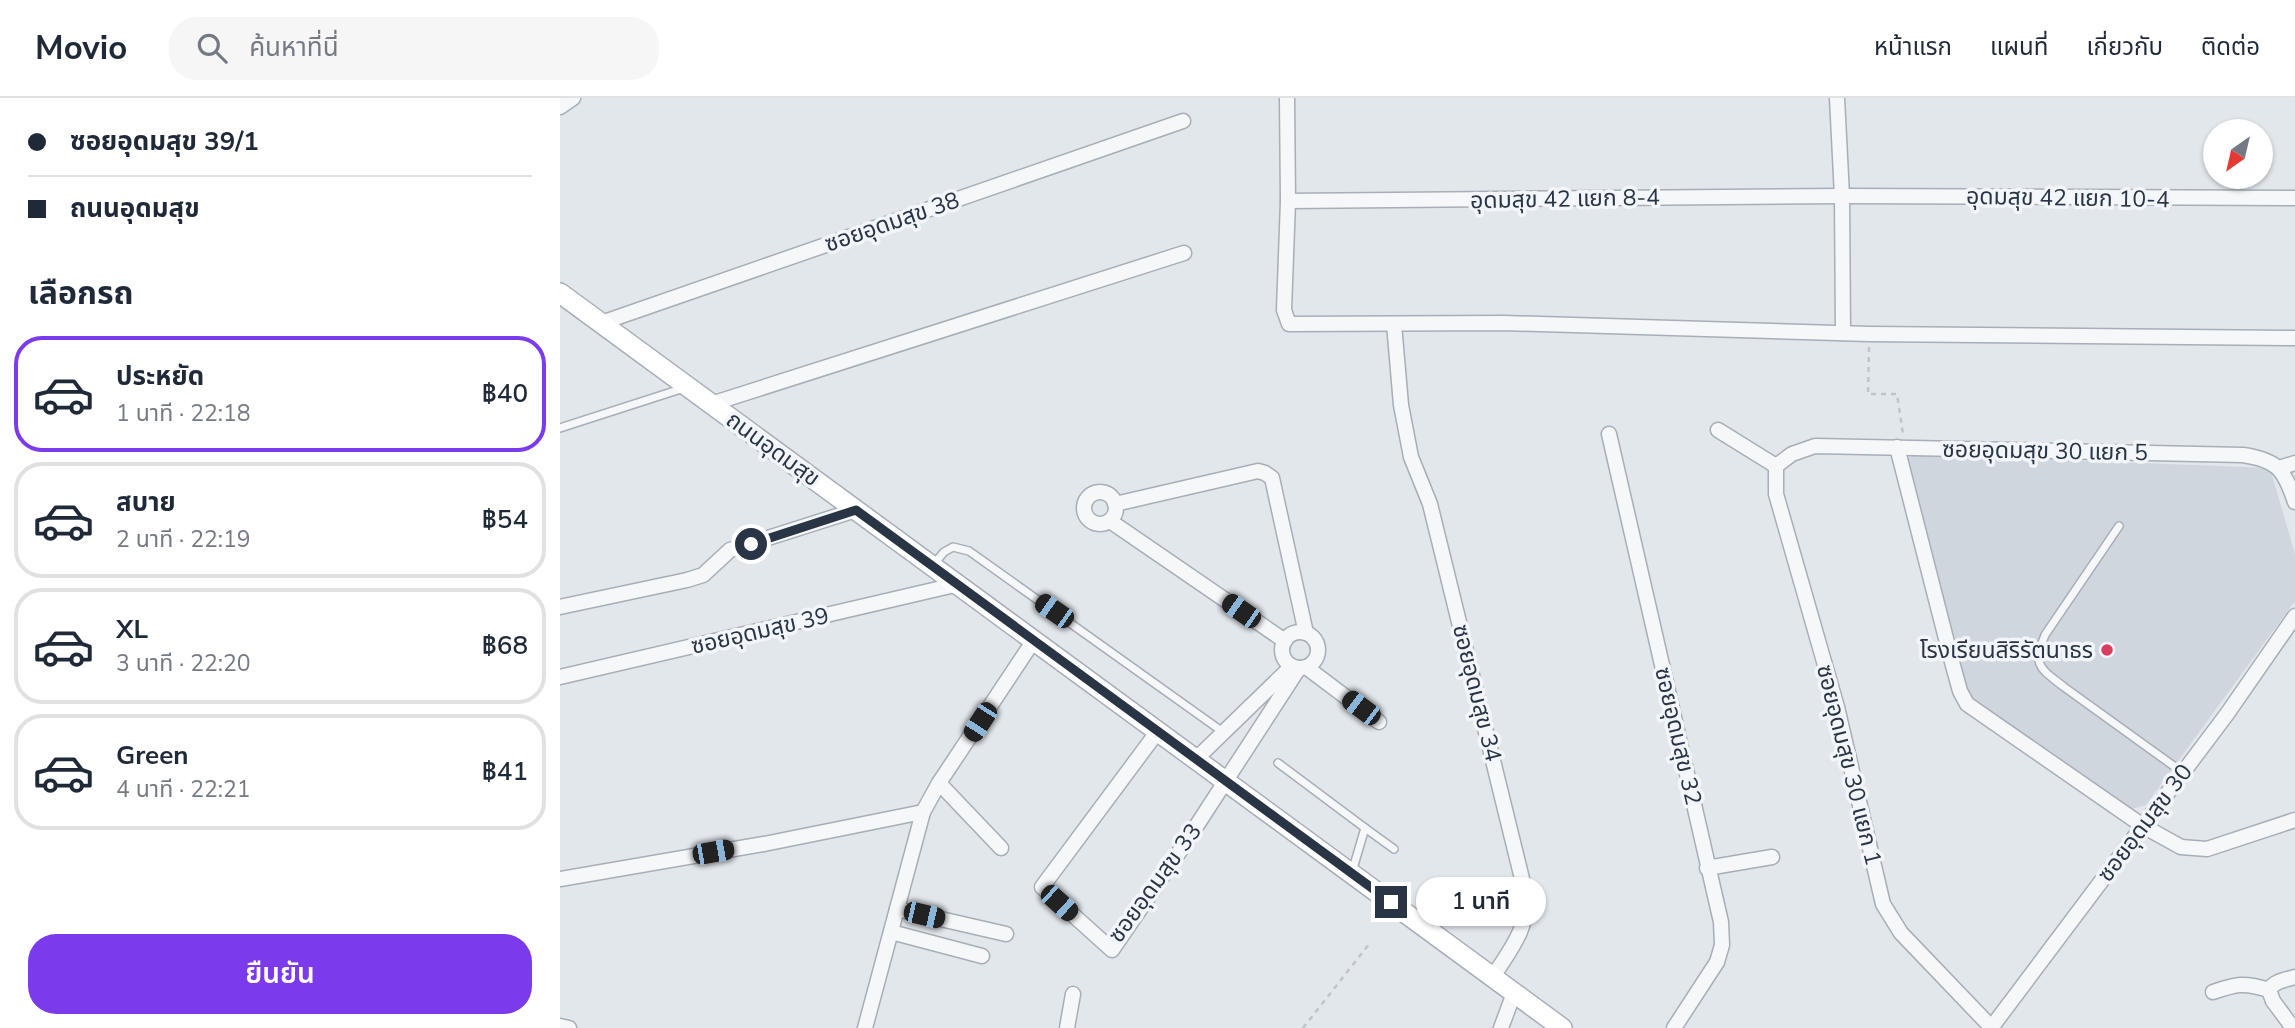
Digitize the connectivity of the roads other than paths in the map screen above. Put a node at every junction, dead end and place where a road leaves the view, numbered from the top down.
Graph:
1 (573, 98) edge
2 (1287, 98) edge
3 (1838, 98) edge
4 (560, 107) edge
5 (1183, 121) dead end
6 (1842, 195) junction
7 (2295, 198) edge
8 (1288, 201) junction
9 (1184, 253) dead end
10 (560, 293) edge
11 (601, 323) junction
12 (1394, 324) junction
13 (1843, 333) junction
14 (2295, 338) edge
15 (688, 387) junction
16 (711, 404) junction
17 (560, 428) edge
18 (1718, 430) dead end
19 (1609, 434) dead end
20 (1901, 447) junction
21 (2295, 463) edge
22 (1776, 466) junction
23 (2278, 468) junction
24 (2295, 502) edge
25 (1115, 504) junction
26 (856, 510) junction
27 (1110, 521) junction
28 (2119, 526) dead end
29 (933, 565) junction
30 (959, 584) junction
31 (560, 607) edge
32 (2295, 615) edge
33 (1306, 633) junction
34 (1034, 640) junction
35 (1285, 641) junction
36 (1299, 667) junction
37 (560, 677) edge
38 (1380, 722) dead end
39 (1158, 731) junction
40 (1223, 732) junction
41 (1196, 759) junction
42 (1278, 764) dead end
43 (2182, 772) junction
44 (1226, 781) junction
45 (939, 783) junction
46 (923, 812) junction
47 (2295, 820) edge
48 (2143, 826) junction
49 (1365, 828) junction
50 (1001, 848) dead end
51 (1394, 849) dead end
52 (1772, 857) dead end
53 (1707, 868) junction
54 (1352, 873) junction
55 (560, 879) edge
56 (897, 909) junction
57 (891, 932) junction
58 (1006, 934) dead end
59 (982, 956) dead end
60 (1493, 977) junction
61 (2295, 978) edge
62 (2213, 992) dead end
63 (1073, 993) dead end
64 (1514, 993) junction
65 (2271, 995) junction
66 (2285, 1025) edge
67 (560, 1026) edge
68 (569, 1028) edge
69 (865, 1028) edge
70 (1067, 1028) edge
71 (1501, 1028) edge
72 (1562, 1028) edge
73 (1674, 1028) edge
74 (1992, 1028) edge

1 - 4 street
2 - 8 street
3 - 6 street
5 - 11 street, ซอยอุดมสุข 38
6 - 7 street, อุดมสุข 42 แยก 10-4
6 - 8 street, อุดมสุข 42 แยก 8-4
6 - 13 street
8 - 12 street
9 - 16 street
10 - 11 main road, ถนนอุดมสุข
11 - 15 main road, ถนนอุดมสุข
12 - 13 street
12 - 60 street, ซอยอุดมสุข 34
13 - 14 street
15 - 16 main road, ถนนอุดมสุข
15 - 17 lane
16 - 26 main road, ถนนอุดมสุข
18 - 22 street
19 - 53 street, ซอยอุดมสุข 32
20 - 22 street, ซอยอุดมสุข 30 แยก 5
20 - 23 street, ซอยอุดมสุข 30 แยก 5
20 - 48 street
21 - 23 street
22 - 74 street, ซอยอุดมสุข 30 แยก 1
23 - 24 street
25 - 27 street
25 - 27 street
25 - 33 street
26 - 29 main road, ถนนอุดมสุข
26 - 31 street
27 - 35 street
28 - 43 lane
29 - 30 main road, ถนนอุดมสุข
29 - 40 lane
30 - 34 main road, ถนนอุดมสุข
30 - 37 street, ซอยอุดมสุข 39
32 - 43 street, ซอยอุดมสุข 30
33 - 35 street
33 - 36 street
34 - 39 main road, ถนนอุดมสุข
34 - 45 street
35 - 36 street
36 - 38 street
36 - 40 street
36 - 44 street
39 - 41 main road, ถนนอุดมสุข
39 - 44 street, ซอยอุดมสุข 33
40 - 41 street
41 - 44 main road, ถนนอุดมสุข
42 - 49 lane
43 - 48 street, ซอยอุดมสุข 30
44 - 54 main road, ถนนอุดมสุข
45 - 46 street
45 - 50 street
46 - 55 street
46 - 56 street
47 - 48 street
48 - 74 street, ซอยอุดมสุข 30
49 - 51 lane
49 - 54 lane
52 - 53 street
53 - 73 street, ซอยอุดมสุข 32
54 - 60 main road, ถนนอุดมสุข
56 - 57 street
56 - 58 street
57 - 59 street
57 - 69 street
60 - 64 main road, ถนนอุดมสุข
61 - 65 street
62 - 65 street
63 - 70 street
64 - 71 street
64 - 72 main road, ถนนอุดมสุข
65 - 66 street
67 - 68 street

